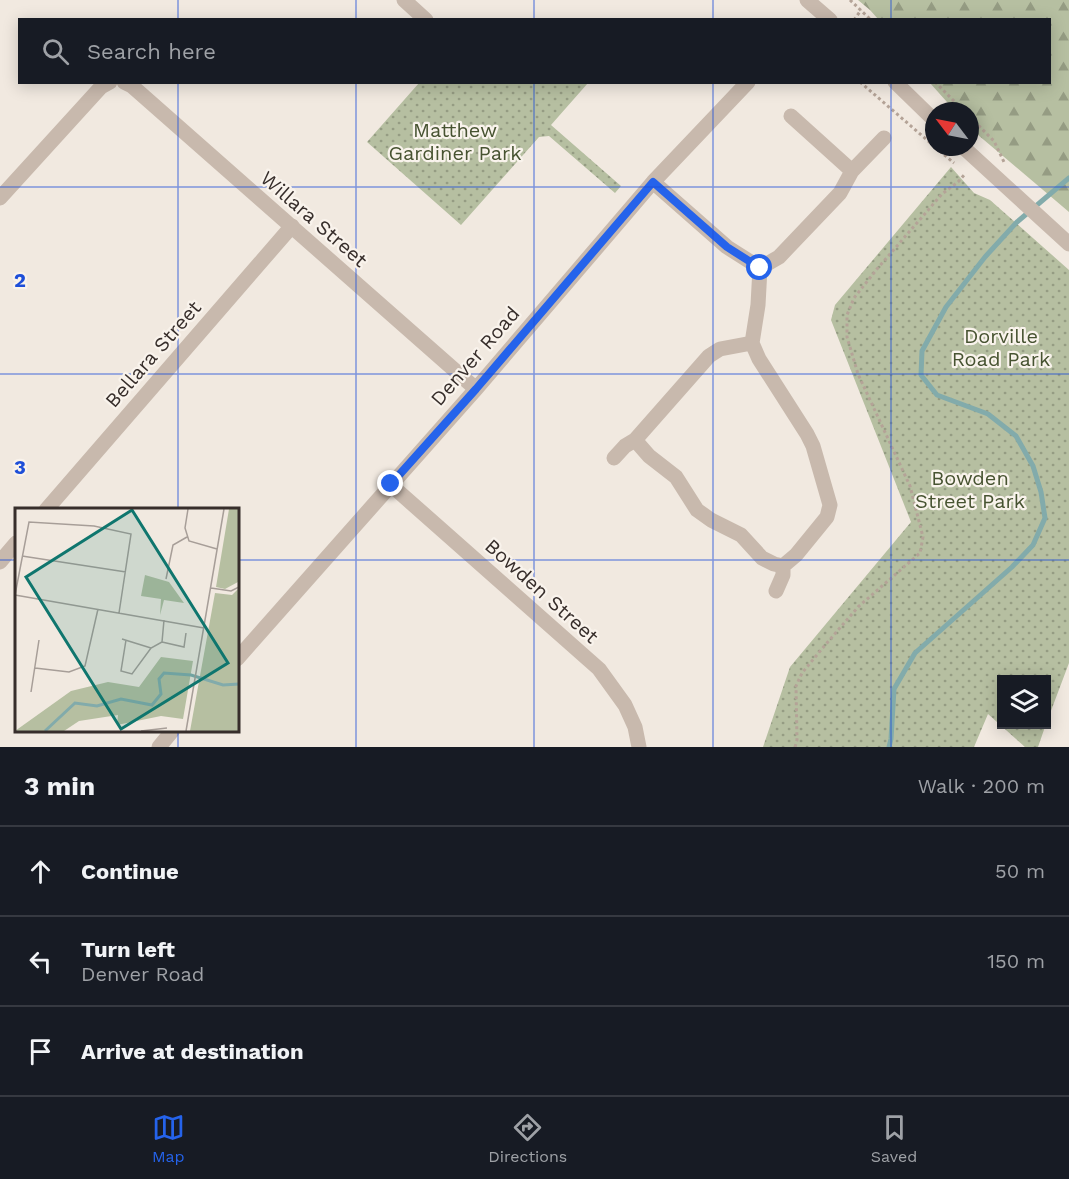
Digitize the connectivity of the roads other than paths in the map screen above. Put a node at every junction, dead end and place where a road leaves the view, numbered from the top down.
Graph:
1 (404, 0) edge
2 (810, 9) edge
3 (424, 18) edge
4 (826, 18) edge
5 (106, 84) edge
6 (128, 84) edge
7 (746, 84) edge
8 (897, 84) edge
9 (925, 111) edge
10 (791, 116) dead end
11 (884, 138) dead end
12 (973, 156) edge
13 (852, 171) junction
14 (653, 182) junction
15 (0, 198) edge
16 (292, 226) junction
17 (1069, 244) edge
18 (760, 268) junction
19 (752, 343) junction
20 (476, 389) junction
21 (635, 440) junction
22 (614, 458) dead end
23 (391, 484) junction
24 (47, 508) edge
25 (15, 544) edge
26 (0, 562) edge
27 (783, 566) junction
28 (776, 591) dead end
29 (238, 658) edge
30 (172, 732) edge
31 (159, 747) edge
32 (639, 747) edge

1 - 3 street
2 - 4 street
5 - 15 street
6 - 16 street, Willara Street
7 - 14 street, Denver Road
8 - 9 street
10 - 13 street
11 - 13 street
12 - 17 street
13 - 18 street
14 - 18 street
14 - 20 street, Denver Road
16 - 20 street, Willara Street
16 - 24 street, Bellara Street
18 - 19 street
19 - 21 street
19 - 27 street
20 - 23 street, Denver Road
21 - 22 street
21 - 27 street
23 - 29 street, Denver Road
23 - 32 street, Bowden Street
25 - 26 street
27 - 28 street
30 - 31 street

